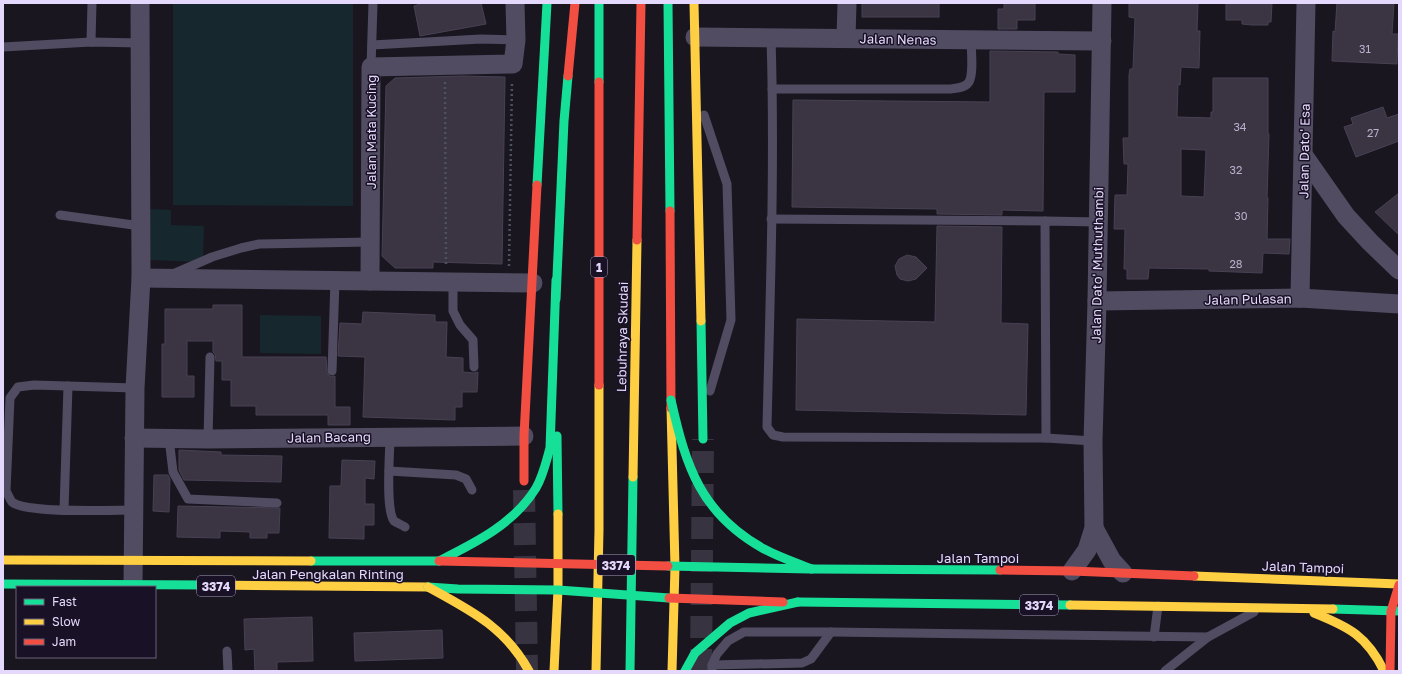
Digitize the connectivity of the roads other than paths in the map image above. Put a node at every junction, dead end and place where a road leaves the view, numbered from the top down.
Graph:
1 (92, 3) edge
2 (140, 3) edge
3 (373, 3) edge
4 (515, 3) edge
5 (547, 3) edge
6 (575, 3) edge
7 (599, 3) edge
8 (641, 3) edge
9 (668, 3) edge
10 (694, 3) edge
11 (848, 3) edge
12 (1102, 3) edge
13 (1306, 3) edge
14 (695, 37) junction
15 (771, 38) junction
16 (846, 38) junction
17 (516, 40) junction
18 (971, 40) junction
19 (1102, 41) junction
20 (91, 42) junction
21 (140, 43) junction
22 (372, 45) junction
23 (3, 47) edge
24 (371, 67) junction
25 (772, 89) junction
26 (696, 93) junction
27 (1304, 156) junction
28 (60, 215) dead end
29 (771, 219) junction
30 (1045, 221) junction
31 (1098, 222) junction
32 (141, 226) junction
33 (370, 242) junction
34 (1399, 270) edge
35 (141, 278) junction
36 (162, 278) junction
37 (335, 280) junction
38 (556, 280) junction
39 (370, 281) junction
40 (450, 282) junction
41 (533, 283) junction
42 (1300, 298) junction
43 (1097, 302) junction
44 (1399, 304) edge
45 (210, 357) dead end
46 (474, 367) dead end
47 (332, 371) dead end
48 (68, 386) junction
49 (135, 388) junction
50 (671, 400) junction
51 (702, 417) junction
52 (390, 436) junction
53 (524, 436) junction
54 (134, 438) junction
55 (169, 438) junction
56 (1046, 438) junction
57 (208, 439) junction
58 (703, 439) tunnel mouth
59 (1093, 441) junction
60 (389, 471) junction
61 (524, 481) tunnel mouth
62 (472, 490) dead end
63 (277, 503) dead end
64 (64, 510) junction
65 (134, 510) junction
66 (405, 527) dead end
67 (1094, 528) junction
68 (3, 560) edge
69 (134, 560) junction
70 (439, 561) junction
71 (558, 563) junction
72 (675, 567) junction
73 (812, 569) junction
74 (1072, 571) junction
75 (1123, 573) junction
76 (3, 584) edge
77 (1399, 584) edge
78 (132, 586) joint
79 (156, 586) edge
80 (428, 587) junction
81 (558, 590) junction
82 (675, 598) junction
83 (798, 602) junction
84 (1158, 606) junction
85 (1264, 607) junction
86 (1300, 608) junction
87 (1395, 611) edge
88 (831, 632) junction
89 (1154, 637) junction
90 (1208, 638) junction
91 (227, 651) dead end
92 (712, 668) edge
93 (228, 671) edge
94 (529, 671) edge
95 (554, 671) edge
96 (596, 671) edge
97 (630, 671) edge
98 (672, 671) edge
99 (685, 671) edge
100 (1166, 671) edge
101 (1384, 671) edge
102 (1390, 671) edge

1 - 20 lane
2 - 21 street
3 - 22 lane
4 - 17 street
5 - 41 main road
6 - 38 main road
7 - 96 main road, Lebuhraya Skudai / 1
8 - 97 main road, Lebuhraya Skudai
9 - 50 main road
10 - 14 main road
11 - 16 street
12 - 19 street, Jalan Dato' Muthuthambi
13 - 27 street, Jalan Dato' Esa
14 - 15 street, Jalan Nenas
14 - 26 main road
15 - 16 street, Jalan Nenas
15 - 25 lane
16 - 18 street, Jalan Nenas
17 - 22 lane
17 - 24 street, Jalan Mata Kucing
18 - 19 street, Jalan Nenas
18 - 25 lane
19 - 31 street, Jalan Dato' Muthuthambi
20 - 21 lane
20 - 23 lane
21 - 32 street
22 - 24 lane
24 - 33 street, Jalan Mata Kucing
25 - 29 lane
26 - 51 main road
26 - 51 lane
27 - 34 street
27 - 42 street, Jalan Dato' Esa
28 - 32 lane
29 - 30 lane
29 - 56 lane
30 - 31 lane
30 - 56 lane
31 - 43 street, Jalan Dato' Muthuthambi
32 - 35 street
33 - 36 lane
33 - 39 street, Jalan Mata Kucing
35 - 36 street
35 - 49 street
36 - 37 street
37 - 39 street
37 - 47 lane
38 - 70 main road, bridge
38 - 71 main road, bridge
39 - 40 street
40 - 41 street
40 - 46 lane
41 - 53 main road
42 - 43 street, Jalan Pulasan
42 - 44 street, Jalan Pulasan
43 - 59 street, Jalan Dato' Muthuthambi
45 - 57 lane
48 - 49 lane
48 - 64 lane
48 - 64 lane
49 - 54 street
50 - 72 main road, bridge
50 - 73 main road, bridge
51 - 58 main road
52 - 53 street, Jalan Bacang
52 - 57 street, Jalan Bacang
52 - 60 lane
53 - 61 main road
54 - 55 street, Jalan Bacang
54 - 65 street
55 - 57 street, Jalan Bacang
55 - 63 lane
56 - 59 lane
59 - 67 street, Jalan Dato' Muthuthambi
60 - 62 lane
60 - 66 lane
64 - 65 lane
65 - 69 street
67 - 74 street, Jalan Dato' Muthuthambi
67 - 75 street, Jalan Dato' Muthuthambi
68 - 69 main road, Jalan Pengkalan Rinting / 3374
69 - 70 main road, Jalan Pengkalan Rinting / 3374
69 - 78 street
70 - 71 main road, Jalan Pengkalan Rinting / 3374, bridge
71 - 72 main road, Jalan Tampoi / 3374, bridge
71 - 81 main road
72 - 73 main road, Jalan Tampoi / 3374, bridge
72 - 82 main road
73 - 74 main road, Jalan Tampoi / 3374
74 - 75 main road, Jalan Tampoi / 3374
75 - 77 main road, Jalan Tampoi / 3374
76 - 78 main road, Jalan Pengkalan Rinting / 3374
77 - 87 main road
79 - 80 main road, Jalan Pengkalan Rinting / 3374
80 - 81 main road, Jalan Pengkalan Rinting / 3374, bridge
80 - 94 main road, bridge
81 - 82 main road, 3374, bridge
81 - 95 main road
82 - 83 main road, 3374, bridge
82 - 98 main road
83 - 84 main road, 3374
83 - 99 main road, bridge
84 - 85 main road, 3374
84 - 89 lane
85 - 86 main road, 3374
85 - 90 lane
86 - 87 main road, 3374
86 - 101 main road
87 - 102 main road
88 - 89 lane
88 - 92 lane
88 - 92 lane
89 - 90 lane
90 - 100 lane
91 - 93 lane

